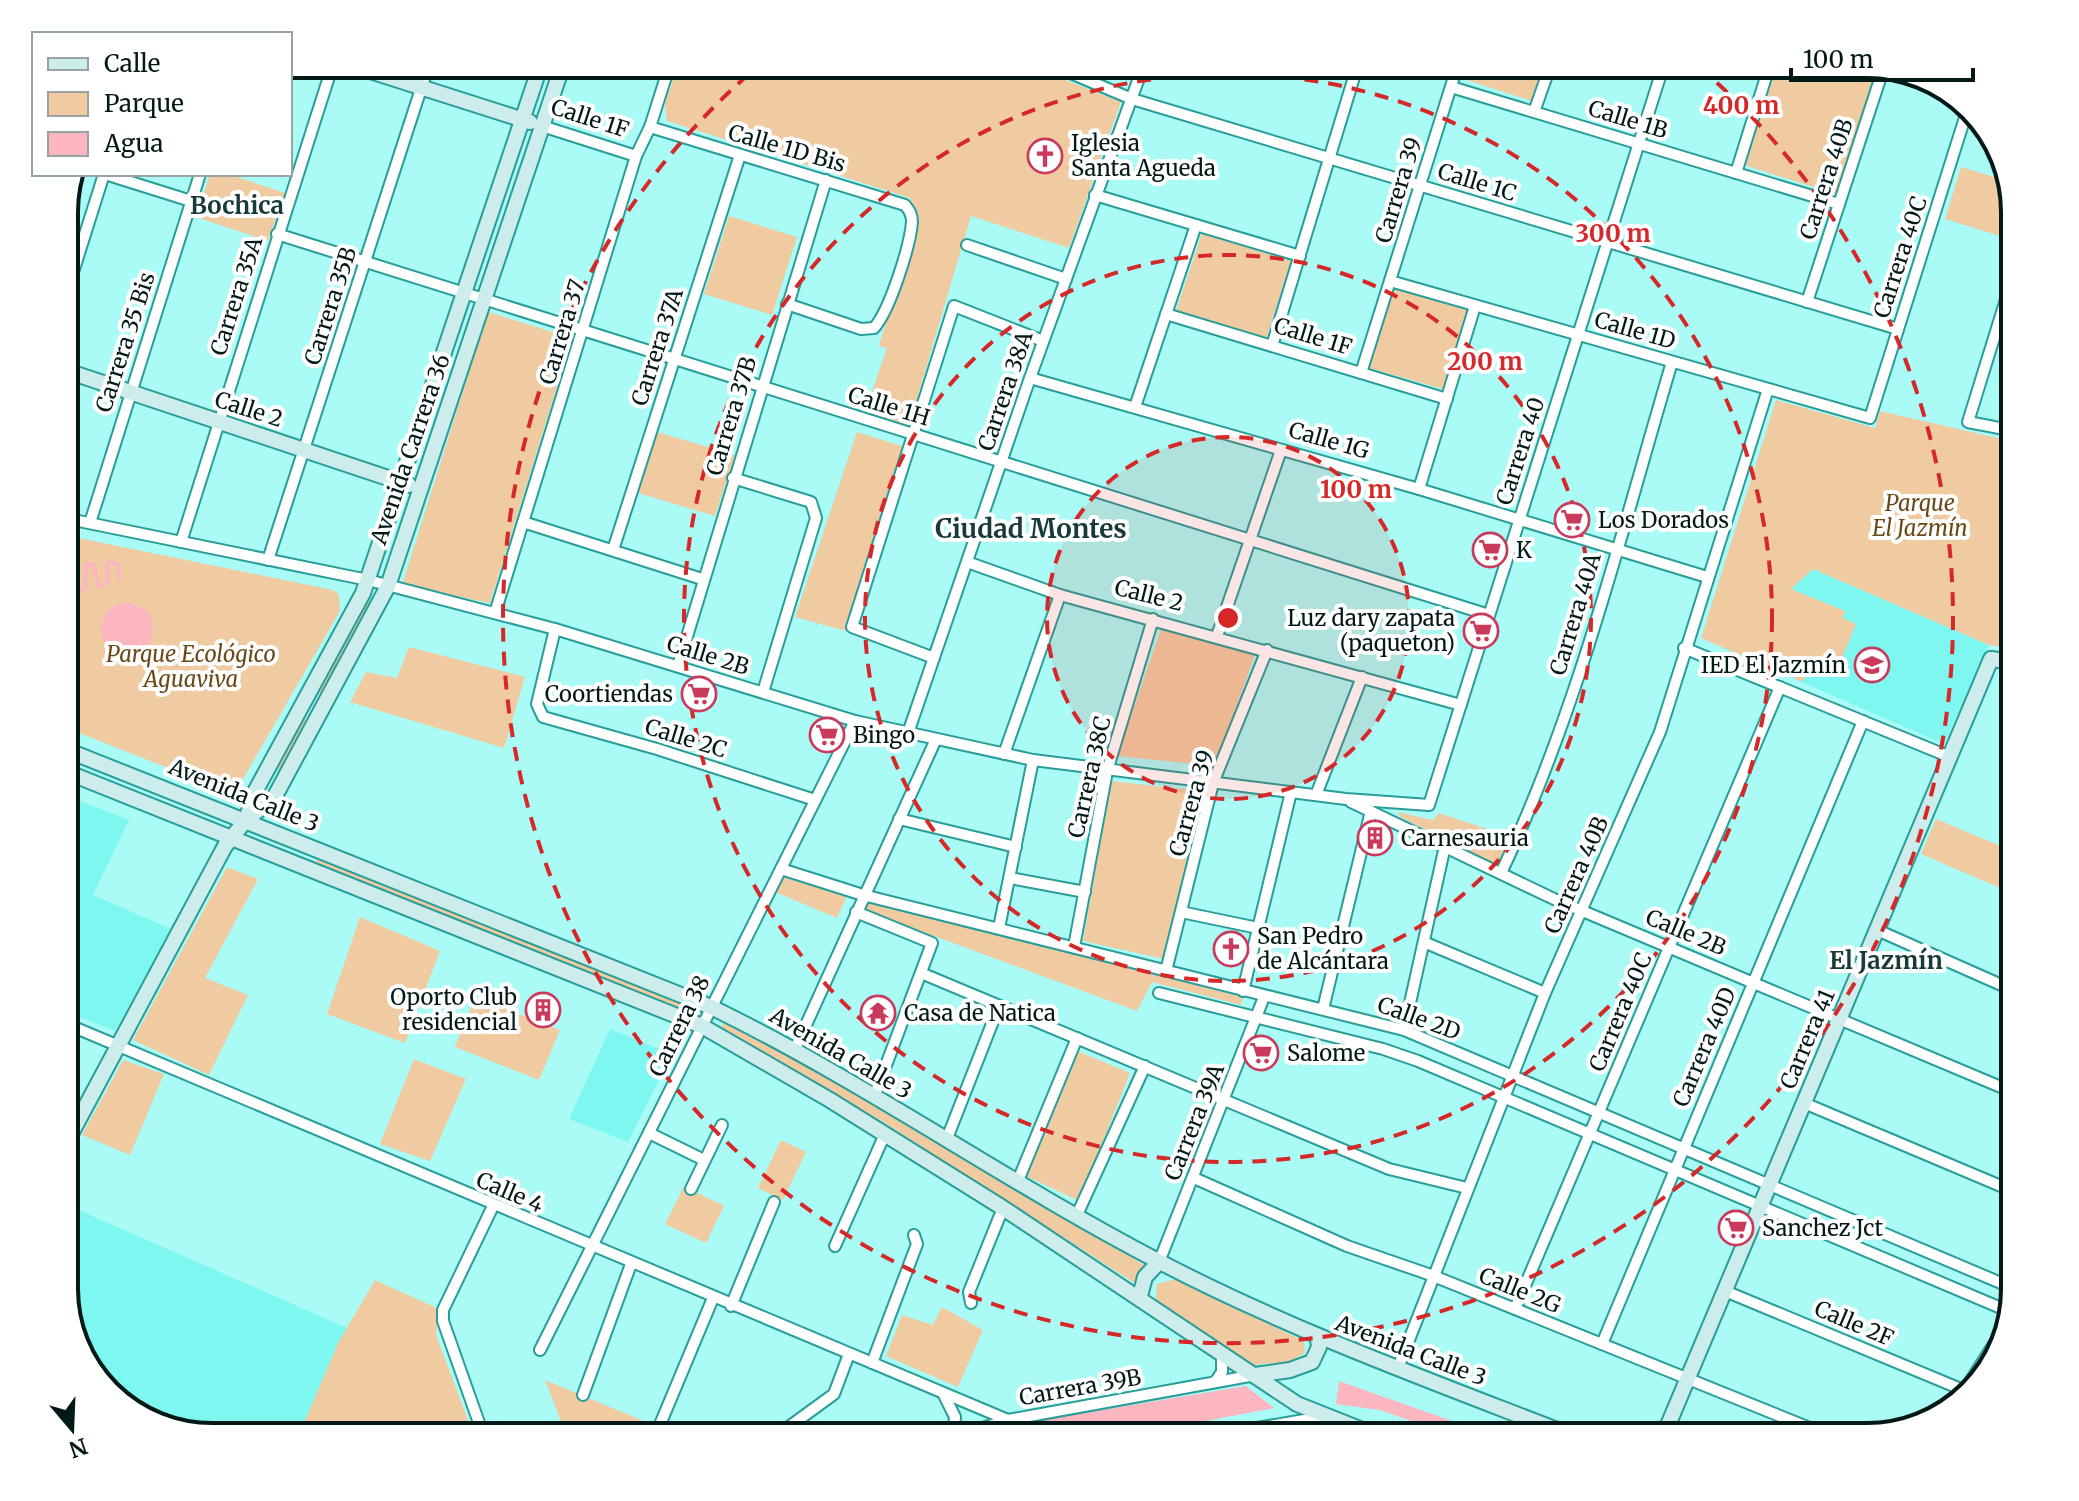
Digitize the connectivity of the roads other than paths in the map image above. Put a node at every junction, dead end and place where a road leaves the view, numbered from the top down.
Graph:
1 (328, 78) edge
2 (392, 78) edge
3 (424, 78) edge
4 (536, 78) edge
5 (558, 78) edge
6 (666, 78) edge
7 (1082, 78) edge
8 (1139, 78) edge
9 (1354, 78) edge
10 (1454, 78) edge
11 (1546, 78) edge
12 (1660, 78) edge
13 (1766, 78) edge
14 (1880, 80) edge
15 (421, 87) junction
16 (1451, 87) junction
17 (1132, 99) junction
18 (1534, 112) junction
19 (523, 119) junction
20 (1964, 120) edge
21 (542, 126) junction
22 (650, 127) junction
23 (1639, 144) junction
24 (740, 155) junction
25 (636, 156) junction
26 (1329, 159) junction
27 (1736, 173) junction
28 (103, 176) edge
29 (110, 176) edge
30 (199, 176) edge
31 (826, 180) junction
32 (1420, 186) junction
33 (1095, 195) junction
34 (191, 201) junction
35 (1839, 204) junction
36 (1196, 225) junction
37 (277, 234) junction
38 (1607, 242) junction
39 (967, 245) dead end
40 (1300, 256) junction
41 (78, 257) edge
42 (366, 262) junction
43 (1066, 279) junction
44 (1390, 281) junction
45 (464, 293) junction
46 (484, 299) junction
47 (1807, 302) junction
48 (787, 304) junction
49 (1475, 306) junction
50 (1166, 314) junction
51 (2001, 316) edge
52 (1998, 326) junction
53 (2001, 327) edge
54 (1898, 329) junction
55 (585, 331) junction
56 (1578, 335) junction
57 (1043, 341) junction
58 (1272, 346) junction
59 (674, 359) junction
60 (1672, 362) junction
61 (1361, 373) junction
62 (78, 375) edge
63 (1030, 378) junction
64 (761, 386) junction
65 (1768, 389) junction
66 (130, 392) junction
67 (1447, 399) junction
68 (1135, 407) junction
69 (1870, 418) joint
70 (217, 421) junction
71 (2001, 428) edge
72 (915, 435) junction
73 (304, 450) junction
74 (1281, 450) junction
75 (1001, 462) junction
76 (733, 478) junction
77 (401, 483) junction
78 (420, 489) junction
79 (1419, 489) junction
80 (1519, 520) junction
81 (78, 521) edge
82 (523, 522) junction
83 (90, 523) junction
84 (1250, 540) junction
85 (181, 542) junction
86 (1617, 549) junction
87 (613, 550) junction
88 (268, 560) junction
89 (967, 562) junction
90 (1707, 577) junction
91 (702, 579) junction
92 (368, 580) junction
93 (388, 586) junction
94 (1060, 595) junction
95 (495, 613) junction
96 (1489, 615) junction
97 (1153, 619) junction
98 (555, 629) junction
99 (1217, 636) junction
100 (1684, 648) junction
101 (1267, 650) junction
102 (934, 658) junction
103 (2001, 660) edge
104 (678, 666) junction
105 (1362, 677) junction
106 (1780, 687) junction
107 (763, 692) junction
108 (1461, 705) junction
109 (300, 709) junction
110 (318, 717) junction
111 (855, 721) junction
112 (1863, 721) junction
113 (908, 733) junction
114 (936, 739) junction
115 (78, 754) edge
116 (1004, 754) junction
117 (1950, 757) junction
118 (1033, 760) junction
119 (1107, 771) junction
120 (78, 776) edge
121 (1213, 783) junction
122 (1291, 792) junction
123 (1316, 795) junction
124 (1346, 799) junction
125 (815, 800) junction
126 (1429, 805) joint
127 (1371, 811) junction
128 (899, 819) junction
129 (246, 820) junction
130 (232, 837) junction
131 (1445, 846) junction
132 (1016, 847) junction
133 (781, 869) junction
134 (1501, 873) junction
135 (1010, 878) junction
136 (1085, 892) junction
137 (863, 895) junction
138 (1583, 911) junction
139 (856, 912) junction
140 (1181, 912) junction
141 (999, 928) junction
142 (1258, 928) junction
143 (1877, 930) junction
144 (1426, 943) junction
145 (1074, 947) junction
146 (1669, 947) junction
147 (1166, 971) junction
148 (921, 973) junction
149 (1753, 982) junction
150 (2001, 985) edge
151 (1243, 991) junction
152 (1159, 993) dead end
153 (1545, 993) junction
154 (1264, 997) junction
155 (999, 1006) junction
156 (711, 1007) junction
157 (1323, 1009) junction
158 (1257, 1018) junction
159 (1840, 1018) junction
160 (702, 1026) junction
161 (78, 1028) edge
162 (1404, 1030) junction
163 (1077, 1038) junction
164 (118, 1043) junction
165 (795, 1049) junction
166 (1145, 1066) junction
167 (1513, 1076) junction
168 (2001, 1087) edge
169 (1505, 1096) junction
170 (874, 1097) junction
171 (1225, 1101) junction
172 (1804, 1103) junction
173 (1599, 1112) junction
174 (78, 1120) edge
175 (722, 1125) dead end
176 (649, 1133) junction
177 (1590, 1133) junction
178 (885, 1134) junction
179 (946, 1141) junction
180 (1684, 1148) junction
181 (704, 1160) junction
182 (1675, 1169) junction
183 (1194, 1178) junction
184 (1017, 1183) junction
185 (1769, 1185) junction
186 (2001, 1186) edge
187 (1467, 1188) junction
188 (691, 1189) dead end
189 (774, 1202) dead end
190 (1761, 1205) junction
191 (493, 1206) junction
192 (1003, 1208) junction
193 (1076, 1217) junction
194 (914, 1235) dead end
195 (835, 1246) dead end
196 (592, 1248) junction
197 (1159, 1262) junction
198 (631, 1264) junction
199 (1431, 1275) junction
200 (2001, 1283) edge
201 (1725, 1291) junction
202 (1140, 1296) junction
203 (713, 1298) junction
204 (971, 1303) dead end
205 (731, 1306) junction
206 (2000, 1307) edge
207 (1515, 1309) junction
208 (1318, 1338) junction
209 (1602, 1344) junction
210 (540, 1350) dead end
211 (1222, 1353) junction
212 (849, 1354) junction
213 (872, 1363) junction
214 (1398, 1368) junction
215 (1255, 1375) junction
216 (1687, 1379) junction
217 (1215, 1382) junction
218 (1955, 1390) edge
219 (943, 1393) junction
220 (583, 1395) dead end
221 (1322, 1417) junction
222 (1008, 1420) junction
223 (479, 1423) edge
224 (661, 1423) edge
225 (794, 1423) edge
226 (955, 1423) edge
227 (998, 1423) edge
228 (1287, 1423) edge
229 (1331, 1423) edge
230 (1539, 1423) edge
231 (1669, 1423) edge
232 (1797, 1423) edge

1 - 37 street, Carrera 35A
2 - 15 main road, Calle 1F
3 - 15 street, Carrera 35B
4 - 19 main road, Avenida Carrera 36
5 - 21 main road, Avenida Carrera 36
6 - 22 street, Carrera 37
7 - 17 street, Calle 1C
8 - 17 street, Carrera 38A
9 - 26 street
10 - 16 street, Carrera 39
11 - 18 street
12 - 23 street, Carrera 40
13 - 27 street
14 - 35 street, Carrera 40B
15 - 19 main road, Calle 1F
15 - 42 street, Carrera 35B
16 - 18 street, Calle 1B
16 - 32 street, Carrera 39
17 - 26 street, Calle 1C
17 - 33 street, Carrera 38A
18 - 23 street, Calle 1B
19 - 21 main road, Calle 1F
19 - 45 main road, Avenida Carrera 36
20 - 54 street, Carrera 40C
21 - 25 street, Calle 1F
21 - 46 main road, Avenida Carrera 36
22 - 24 street, Calle 1D Bis
22 - 25 street, Carrera 37
23 - 27 street, Calle 1B
23 - 38 street, Carrera 40
24 - 31 street, Calle 1D Bis
24 - 59 street, Carrera 37A
25 - 55 street, Carrera 37
26 - 32 street, Calle 1C
26 - 40 street
27 - 35 street, Calle 1B
28 - 41 street
29 - 34 street
30 - 34 street, Carrera 35 Bis
31 - 48 street, Carrera 37B
31 - 48 street, Calle 1D Bis
32 - 38 street, Calle 1C
32 - 44 street, Carrera 39
33 - 36 street
33 - 43 street, Carrera 38A
34 - 66 street, Carrera 35 Bis
35 - 47 street, Carrera 40B
36 - 40 street
36 - 50 street
37 - 42 street, Calle 1H
37 - 70 street, Carrera 35A
38 - 47 street, Calle 1C
38 - 56 street, Carrera 40
39 - 43 street
40 - 58 street
42 - 45 street, Calle 1H
42 - 73 street, Carrera 35B
43 - 57 street, Carrera 38A
44 - 49 street, Calle 1D
44 - 61 street, Carrera 39
45 - 46 street, Calle 1H
45 - 77 main road, Avenida Carrera 36
46 - 55 street, Calle 1H
46 - 78 main road, Avenida Carrera 36
47 - 54 street, Calle 1C
48 - 64 street, Carrera 37B
49 - 56 street, Calle 1D
49 - 67 street
50 - 58 street, Calle 1F
50 - 68 street
51 - 52 street
52 - 53 street
52 - 71 street
54 - 69 street, Carrera 40C
55 - 59 street, Calle 1H
55 - 82 street, Carrera 37
56 - 60 street, Calle 1D
56 - 80 street, Carrera 40
57 - 63 street, Carrera 38A
57 - 72 street
58 - 61 street, Calle 1F
59 - 64 street, Calle 1H
59 - 87 street, Carrera 37A
60 - 65 street, Calle 1D
60 - 86 street, Carrera 40A
61 - 67 street, Calle 1F
62 - 66 main road, Calle 2
63 - 68 street, Calle 1G
63 - 75 street, Carrera 38A
64 - 72 street, Calle 1H
64 - 76 street, Carrera 37B
65 - 69 street, Calle 1D
65 - 90 street, Carrera 40B
66 - 70 main road, Calle 2
66 - 83 street, Carrera 35 Bis
67 - 79 street
68 - 74 street, Calle 1G
70 - 73 main road, Calle 2
70 - 85 street, Carrera 35A
72 - 75 street, Calle 1H
72 - 102 street
73 - 77 main road, Calle 2
73 - 88 street, Carrera 35B
74 - 79 street, Calle 1G
74 - 84 street
75 - 84 street, Calle 1H
75 - 89 street, Carrera 38A
76 - 91 street, Carrera 37B
76 - 107 street
77 - 78 main road, Calle 2
77 - 92 main road, Avenida Carrera 36
78 - 93 main road, Avenida Carrera 36
79 - 80 street, Calle 1G
80 - 86 street, Calle 1G
80 - 96 street, Carrera 40
81 - 83 street, Calle 2B
82 - 87 street
82 - 95 street, Carrera 37
83 - 85 street, Calle 2B
84 - 96 street, Calle 1H
84 - 99 street
85 - 88 street, Calle 2B
86 - 90 street, Calle 1G
86 - 134 street, Carrera 40A
87 - 91 street
88 - 92 street, Calle 2B
89 - 94 street, Calle 2
89 - 102 street, Carrera 38A
90 - 100 street, Carrera 40B
91 - 104 street, Carrera 37B
92 - 93 street, Calle 2B
92 - 109 main road, Avenida Carrera 36
93 - 95 street, Calle 2B
93 - 110 main road, Avenida Carrera 36
94 - 97 street, Calle 2
94 - 116 street
95 - 98 street, Calle 2B
96 - 108 street, Carrera 40
97 - 99 street, Calle 2
97 - 119 street, Carrera 38C
98 - 104 street, Calle 2B
98 - 125 street, Calle 2C
99 - 101 street, Calle 2
100 - 106 street
100 - 138 street, Carrera 40B
101 - 105 street, Calle 2
101 - 121 street, Carrera 39
102 - 113 street, Carrera 38A
103 - 117 main road, Carrera 41
104 - 107 street, Calle 2B
105 - 108 street, Calle 2
105 - 123 street
106 - 112 street
106 - 146 street, Carrera 40C
107 - 111 street, Calle 2B
108 - 126 street, Carrera 40
109 - 110 main road
109 - 129 main road, Avenida Carrera 36
110 - 129 main road, Avenida Carrera 36
111 - 113 street, Calle 2B
111 - 125 street, Carrera 38
112 - 117 street
112 - 149 street, Carrera 40D
113 - 114 street, Calle 2B
114 - 116 street, Calle 2B
114 - 128 street
115 - 129 main road, Avenida Calle 3
116 - 118 street, Calle 2B
117 - 143 main road, Carrera 41
118 - 119 street, Calle 2B
118 - 132 street
119 - 121 street, Calle 2B
119 - 136 street, Carrera 38C
120 - 130 main road, Avenida Calle 3
121 - 122 street, Calle 2B
121 - 140 street, Carrera 39
122 - 123 street, Calle 2B
122 - 142 street
123 - 124 street, Calle 2B
124 - 126 street, Calle 2B
124 - 127 street, Calle 2B
125 - 133 street, Carrera 38
127 - 131 street, Calle 2B
127 - 157 street
128 - 132 street
128 - 137 street
129 - 130 main road, Avenida Carrera 36
129 - 156 main road, Avenida Calle 3
130 - 160 main road, Avenida Calle 3
130 - 164 main road, Avenida Carrera 36
131 - 134 street, Calle 2B
131 - 144 street
132 - 135 street
133 - 137 street, Calle 2D
133 - 156 street, Carrera 38
134 - 138 street, Calle 2B
135 - 136 street
135 - 141 street
136 - 145 street, Carrera 38C
137 - 139 street
137 - 141 street, Calle 2D
138 - 146 street, Calle 2B
138 - 153 street, Carrera 40B
139 - 148 street
139 - 165 street
140 - 142 street
140 - 147 street, Carrera 39
141 - 145 street, Calle 2D
142 - 151 street
143 - 150 street
143 - 159 main road, Carrera 41
144 - 153 street
144 - 162 street
145 - 147 street, Calle 2D
146 - 149 street, Calle 2B
146 - 173 street, Carrera 40C
147 - 151 street, Calle 2D
148 - 155 street
148 - 170 street
149 - 159 street, Calle 2B
149 - 180 street, Carrera 40D
151 - 154 street, Calle 2D
152 - 158 street
153 - 167 street, Carrera 40B
154 - 157 street, Calle 2D
154 - 158 street, Carrera 39A
155 - 163 street
155 - 179 street
156 - 160 street, Carrera 38
156 - 165 main road, Avenida Calle 3
157 - 162 street, Calle 2D
158 - 169 street, Calle 2D
158 - 171 street, Carrera 39A
159 - 168 street, Calle 2B
159 - 172 main road, Carrera 41
160 - 176 street, Carrera 38
160 - 178 main road, Avenida Calle 3
161 - 164 street, Calle 4
162 - 167 street, Calle 2D
163 - 166 street
163 - 184 street
164 - 174 main road, Avenida Carrera 36
164 - 191 street, Calle 4
165 - 170 main road, Avenida Calle 3
166 - 171 street
166 - 193 street
167 - 169 street, Carrera 40B
167 - 173 street, Calle 2D
169 - 177 street, Calle 2D
169 - 187 street, Carrera 40B
170 - 179 main road, Avenida Calle 3
171 - 183 street, Carrera 39A
171 - 187 street
172 - 185 main road, Carrera 41
172 - 186 street
173 - 177 street, Carrera 40C
173 - 180 street, Calle 2D
175 - 181 street
176 - 181 street
176 - 196 street, Carrera 38
177 - 182 street, Calle 2D
177 - 207 street, Carrera 40C
178 - 192 main road, Avenida Calle 3
178 - 195 street
179 - 184 main road, Avenida Calle 3
180 - 182 street, Carrera 40D
180 - 185 street, Calle 2D
181 - 188 street
182 - 190 street, Calle 2D
182 - 209 street, Carrera 40D
183 - 197 street, Carrera 39A
183 - 199 street, Calle 2G
184 - 193 main road, Avenida Calle 3
185 - 190 main road, Carrera 41
185 - 200 street, Calle 2D
187 - 199 street, Carrera 40B
189 - 205 street
190 - 201 main road, Carrera 41
190 - 206 street, Calle 2D
191 - 196 street, Calle 4
191 - 223 street
192 - 202 main road, Avenida Calle 3
192 - 204 street
193 - 197 main road, Avenida Calle 3
194 - 213 street
196 - 198 street, Calle 4
196 - 210 street, Carrera 38
197 - 202 main road
197 - 208 main road, Avenida Calle 3
198 - 203 street, Calle 4
198 - 220 street
199 - 207 street, Calle 2G
199 - 214 street, Carrera 40B
201 - 216 main road, Carrera 41
201 - 218 street, Calle 2F
202 - 211 main road, Avenida Calle 3
203 - 205 street, Calle 4
203 - 224 street
205 - 212 street, Calle 4
207 - 209 street, Calle 2G
208 - 214 main road, Avenida Calle 3
208 - 215 main road
209 - 216 street, Calle 2G
211 - 215 main road, Avenida Calle 3
211 - 217 street
212 - 213 street, Calle 4
212 - 225 street
213 - 219 street, Calle 4
214 - 230 main road, Avenida Calle 3
215 - 217 street, Carrera 39B
215 - 221 main road, Avenida Calle 3
216 - 231 main road, Carrera 41
216 - 232 street, Calle 2G
217 - 222 street, Carrera 39B
219 - 222 street, Calle 4
219 - 226 street
221 - 228 street
221 - 229 main road, Avenida Calle 3
222 - 227 street, Carrera 39B

